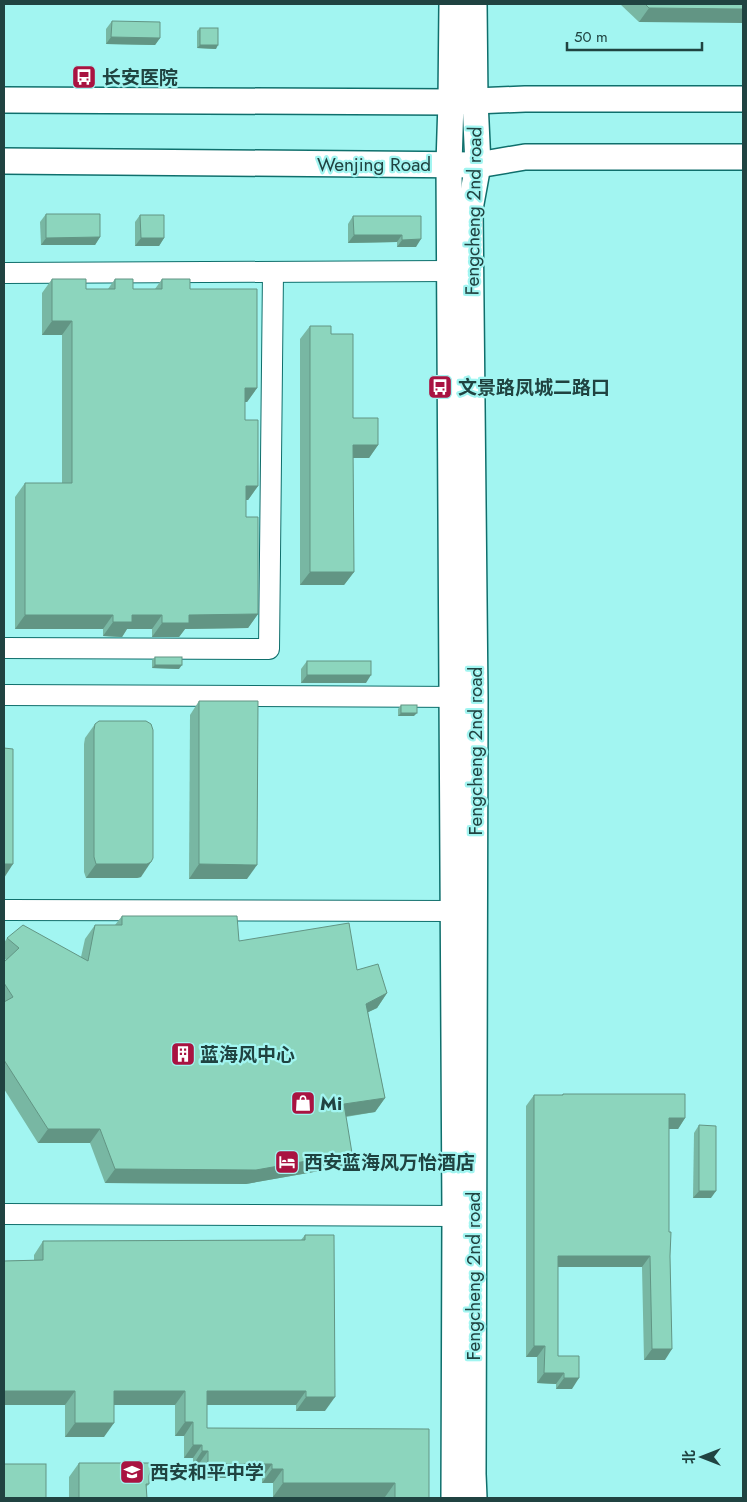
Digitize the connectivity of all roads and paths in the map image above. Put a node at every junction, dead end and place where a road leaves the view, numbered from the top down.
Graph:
1 (452, 4) edge
2 (474, 4) edge
3 (743, 99) edge
4 (4, 100) edge
5 (463, 101) junction
6 (743, 157) edge
7 (4, 161) edge
8 (449, 164) junction
9 (478, 165) junction
10 (449, 271) junction
11 (273, 272) junction
12 (4, 273) edge
13 (4, 648) edge
14 (4, 695) edge
15 (464, 698) junction
16 (4, 910) edge
17 (454, 911) junction
18 (4, 1214) edge
19 (455, 1216) junction
20 (454, 1498) edge
21 (474, 1498) edge

1 - 5 main road, Fengcheng 2nd road
2 - 5 main road, Fengcheng 2nd road
3 - 5 main road
4 - 5 main road
5 - 8 main road, Fengcheng 2nd road
5 - 9 main road, Fengcheng 2nd road
6 - 9 main road, Wenjing Road
7 - 8 main road, Wenjing Road
8 - 9 main road, Wenjing Road
8 - 10 main road, Fengcheng 2nd road
9 - 15 main road, Fengcheng 2nd road
10 - 11 street
10 - 15 main road, Fengcheng 2nd road
11 - 12 street
11 - 13 street
14 - 15 street
15 - 17 main road, Fengcheng 2nd road
15 - 21 main road, Fengcheng 2nd road
16 - 17 street
17 - 19 main road, Fengcheng 2nd road
18 - 19 street
19 - 20 main road, Fengcheng 2nd road

